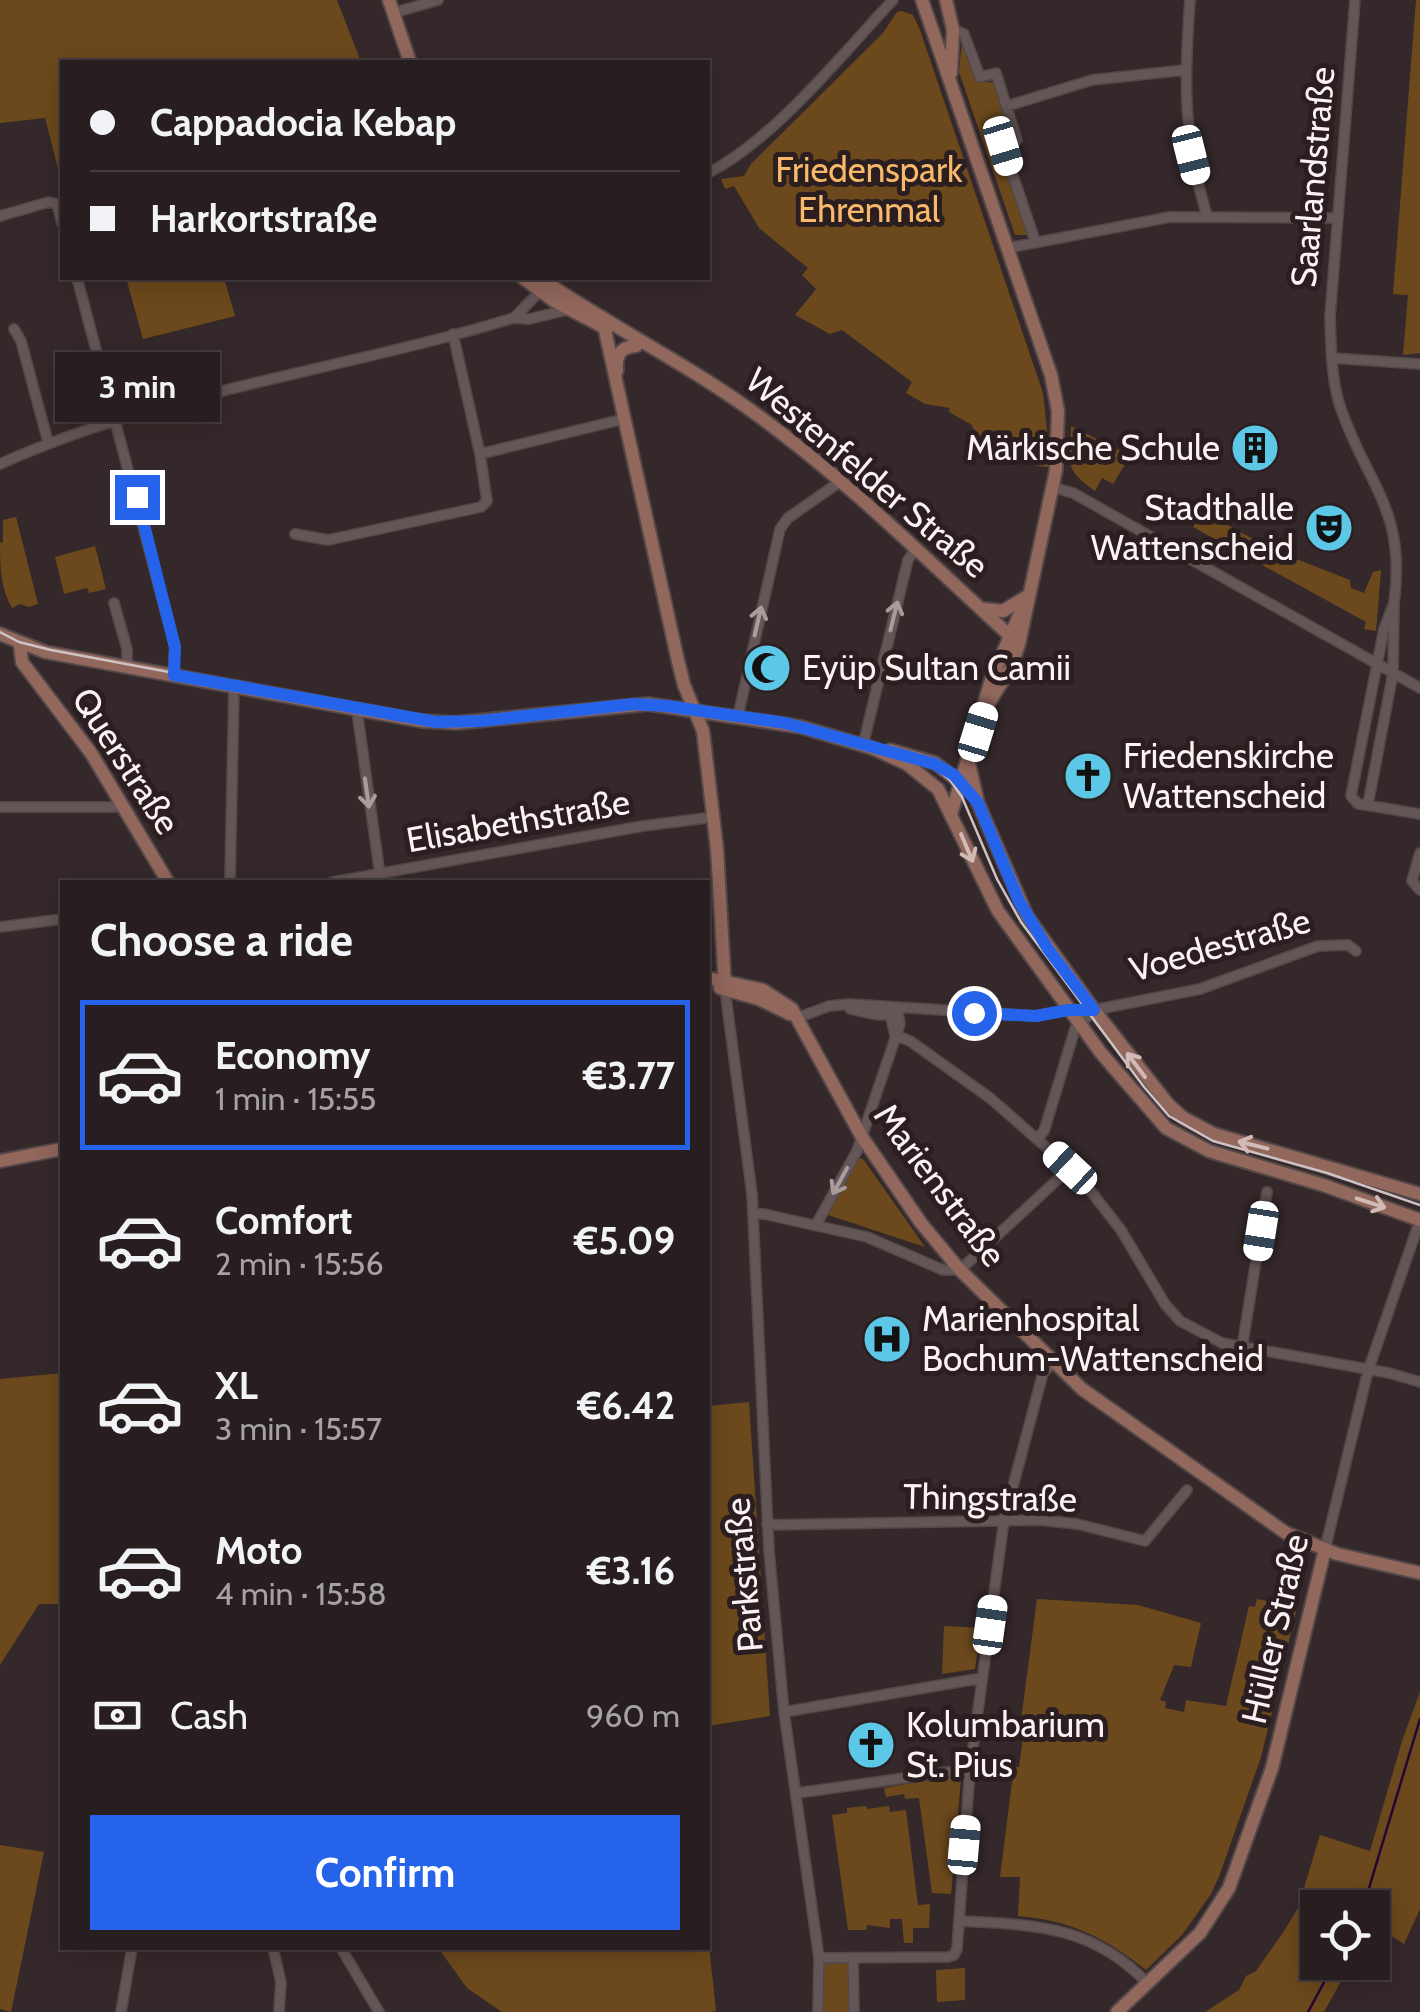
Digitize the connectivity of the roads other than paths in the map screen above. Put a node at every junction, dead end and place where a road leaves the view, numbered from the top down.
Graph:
1 (438, 0) edge
2 (893, 0) edge
3 (922, 0) edge
4 (946, 0) edge
5 (1190, 0) edge
6 (1355, 0) edge
7 (391, 7) edge
8 (953, 30) junction
9 (409, 60) edge
10 (1185, 70) junction
11 (952, 85) junction
12 (1007, 106) junction
13 (710, 172) edge
14 (60, 215) edge
15 (0, 216) edge
16 (1208, 216) junction
17 (1337, 218) junction
18 (1034, 242) junction
19 (1008, 248) junction
20 (78, 280) edge
21 (544, 282) edge
22 (569, 310) junction
23 (513, 318) junction
24 (603, 322) junction
25 (14, 329) dead end
26 (454, 334) junction
27 (636, 346) junction
28 (667, 358) junction
29 (1332, 358) junction
30 (1420, 364) edge
31 (616, 378) junction
32 (624, 419) junction
33 (116, 421) junction
34 (48, 442) junction
35 (480, 454) junction
36 (0, 464) edge
37 (841, 481) junction
38 (1052, 486) junction
39 (295, 534) dead end
40 (916, 548) junction
41 (1029, 590) junction
42 (114, 603) dead end
43 (1394, 603) junction
44 (982, 608) junction
45 (0, 634) edge
46 (1015, 640) junction
47 (27, 647) junction
48 (1378, 664) junction
49 (126, 666) junction
50 (1393, 672) junction
51 (174, 675) junction
52 (234, 687) junction
53 (1420, 688) edge
54 (696, 710) junction
55 (357, 711) junction
56 (738, 716) junction
57 (1366, 718) junction
58 (1382, 720) junction
59 (868, 746) junction
60 (969, 764) junction
61 (960, 781) junction
62 (978, 803) junction
63 (1366, 805) junction
64 (0, 807) edge
65 (126, 807) junction
66 (952, 812) junction
67 (1420, 814) edge
68 (714, 816) junction
69 (1420, 854) edge
70 (380, 879) edge
71 (167, 880) edge
72 (230, 880) edge
73 (1420, 890) edge
74 (60, 920) edge
75 (0, 927) edge
76 (1356, 951) dead end
77 (710, 982) edge
78 (725, 985) junction
79 (746, 996) junction
80 (1068, 1010) junction
81 (1094, 1010) junction
82 (896, 1011) junction
83 (731, 1013) junction
84 (797, 1018) junction
85 (1080, 1025) junction
86 (895, 1035) junction
87 (862, 1137) junction
88 (1038, 1138) junction
89 (60, 1149) edge
90 (0, 1160) edge
91 (1070, 1168) junction
92 (1267, 1192) dead end
93 (1420, 1194) edge
94 (753, 1214) junction
95 (1420, 1220) edge
96 (816, 1225) junction
97 (941, 1247) junction
98 (925, 1262) junction
99 (960, 1270) junction
100 (1242, 1348) junction
101 (1053, 1362) junction
102 (1368, 1371) junction
103 (1420, 1382) edge
104 (1186, 1490) dead end
105 (1004, 1520) junction
106 (767, 1525) junction
107 (1325, 1550) junction
108 (1420, 1573) edge
109 (982, 1678) junction
110 (784, 1712) junction
111 (970, 1769) junction
112 (797, 1793) junction
113 (958, 1921) junction
114 (132, 1950) edge
115 (274, 1950) edge
116 (342, 1950) edge
117 (819, 1958) junction
118 (853, 1958) junction
119 (1148, 1984) junction
120 (121, 2012) edge
121 (279, 2012) edge
122 (379, 2012) edge
123 (818, 2012) edge
124 (854, 2012) edge
125 (1117, 2012) edge

1 - 7 street
2 - 13 street
3 - 11 street
4 - 8 street
5 - 10 street
6 - 17 street, Saarlandstraße
7 - 9 street
8 - 11 street
8 - 12 street
10 - 12 street
10 - 16 street
11 - 19 street
12 - 18 street
14 - 15 street
16 - 17 street
16 - 18 street
17 - 29 street, Saarlandstraße
18 - 19 street
19 - 38 street
20 - 33 street
21 - 22 street, Westenfelder Straße
21 - 23 street
21 - 24 street, Westenfelder Straße
22 - 23 street
22 - 24 street, Westenfelder Straße
23 - 26 street
24 - 27 street, Westenfelder Straße
24 - 28 street, Westenfelder Straße
24 - 31 street
25 - 34 street
26 - 33 street
26 - 35 street
27 - 28 street, Westenfelder Straße
27 - 31 street
28 - 37 street, Westenfelder Straße
29 - 30 street
29 - 43 street, Saarlandstraße
31 - 32 street
32 - 35 street
32 - 54 street
33 - 34 street
33 - 51 street
34 - 36 street
35 - 39 street
37 - 40 street, Westenfelder Straße
56 -> 37 street
38 - 41 street
38 - 48 street
40 - 44 street, Westenfelder Straße
59 -> 40 street
41 - 44 street
41 - 46 street
42 - 49 street
43 - 48 street, Saarlandstraße
43 - 50 street, Saarlandstraße
44 - 46 street, Westenfelder Straße
45 - 47 street
46 - 60 street
47 - 49 street
47 - 65 street, Querstraße
48 - 50 street
48 - 57 street, Saarlandstraße
49 - 51 street
50 - 53 street
50 - 58 street, Saarlandstraße
51 - 52 street
52 - 55 street
52 - 72 street
54 - 55 street
54 - 56 street
54 - 68 street
55 -> 70 street
56 - 59 street
57 - 58 street
57 - 63 street, Saarlandstraße
58 - 63 street, Saarlandstraße
59 - 61 street
59 - 66 street
60 - 61 street
60 - 62 street
61 - 62 street
61 - 66 street
62 - 81 street
63 - 67 street
64 - 65 street
65 - 71 street, Querstraße
66 -> 80 street
68 - 70 street, Elisabethstraße
68 - 78 street
69 - 73 street
74 - 75 street
76 - 81 street, Voedestraße
77 - 78 street
78 - 79 street
78 - 83 street, Parkstraße
78 - 84 street
79 - 83 street
79 - 84 street
80 - 81 street, Voedestraße
80 - 82 street, Voedestraße
80 - 85 street
81 - 85 street
93 -> 81 street
82 - 84 street, Voedestraße
82 - 86 street
83 - 94 street, Parkstraße
84 - 87 street, Marienstraße
85 - 88 street
85 -> 95 street
86 - 87 street
86 - 88 street
87 -> 96 street
87 - 97 street, Marienstraße
88 - 91 street
89 - 90 street
91 - 99 street
91 - 100 street
92 - 100 street
94 - 96 street
94 - 106 street, Parkstraße
95 - 102 street, Hüller Straße
96 - 98 street
97 - 98 street
97 - 99 street, Marienstraße
98 - 99 street
99 - 101 street, Marienstraße
100 - 102 street
101 - 105 street
101 - 107 street, Marienstraße
102 - 103 street
102 - 107 street, Hüller Straße
104 - 105 street, Thingstraße
105 - 106 street, Thingstraße
105 - 109 street
106 - 110 street, Parkstraße
107 - 108 street, Marienstraße
107 - 119 street, Hüller Straße
109 - 110 street
109 - 111 street
110 - 112 street, Parkstraße
111 - 112 street
111 - 113 street
112 - 117 street, Parkstraße
113 - 118 street
113 - 119 street
114 - 120 street
115 - 121 street
116 - 122 street
117 - 118 street
117 - 123 street, Parkstraße
118 - 124 street
119 - 125 street, Hüller Straße

